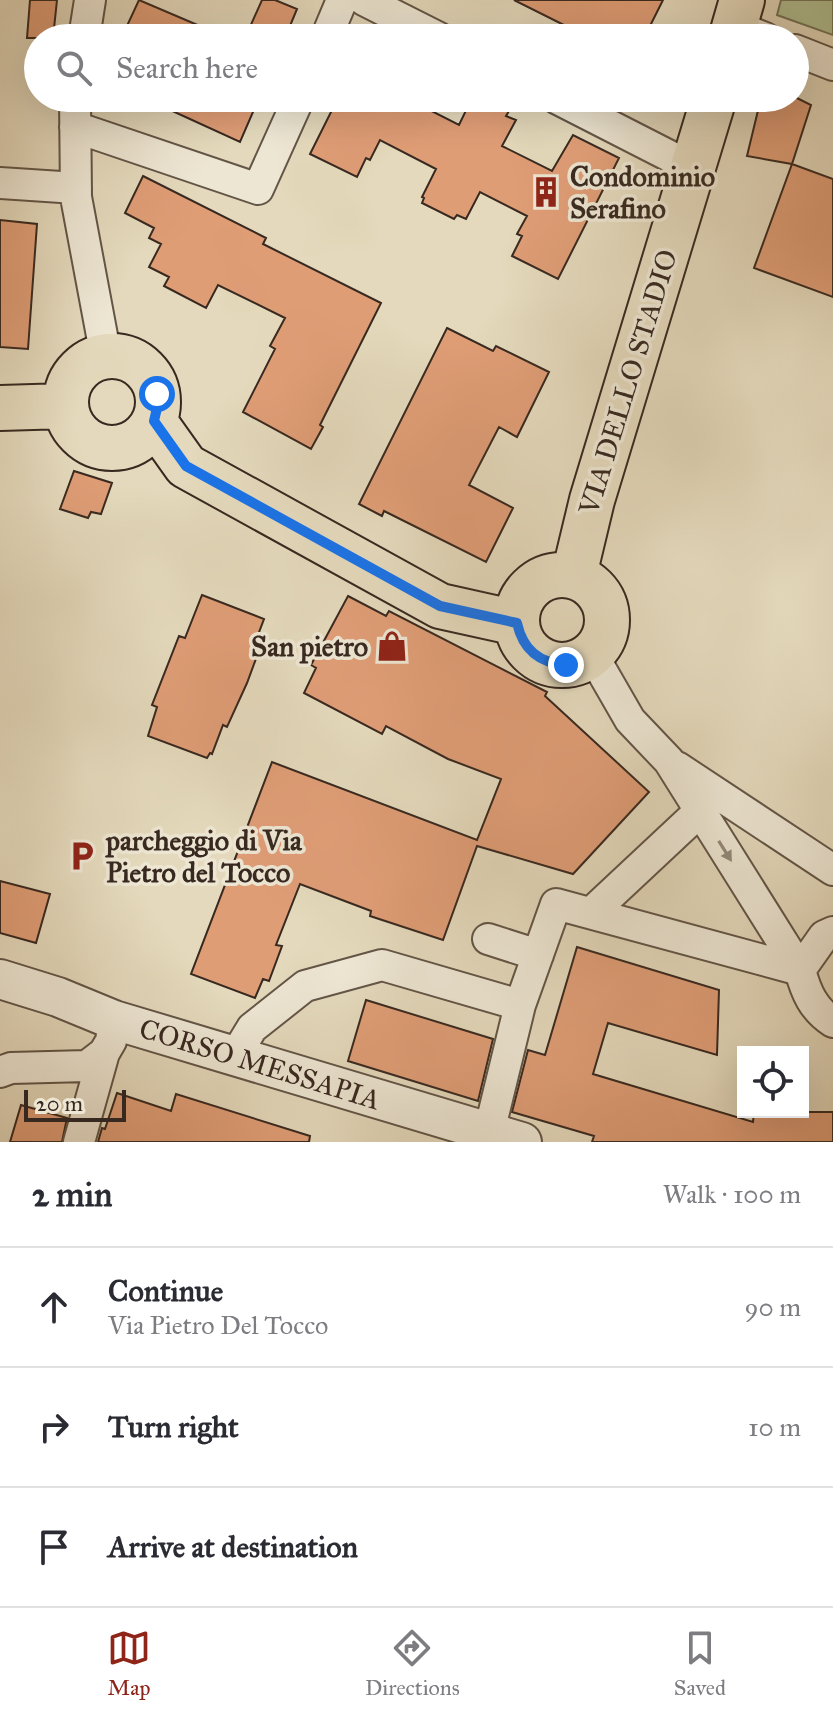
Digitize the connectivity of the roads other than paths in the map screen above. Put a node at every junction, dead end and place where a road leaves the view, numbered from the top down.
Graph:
1 (90, 0) edge
2 (342, 0) edge
3 (364, 0) edge
4 (86, 24) edge
5 (332, 24) edge
6 (411, 24) edge
7 (809, 56) edge
8 (833, 65) edge
9 (75, 112) edge
10 (293, 112) edge
11 (583, 112) edge
12 (710, 112) edge
13 (693, 168) junction
14 (0, 183) edge
15 (76, 188) junction
16 (106, 357) junction
17 (66, 406) junction
18 (0, 408) edge
19 (154, 421) junction
20 (574, 575) junction
21 (517, 623) junction
22 (592, 654) junction
23 (669, 761) junction
24 (700, 811) junction
25 (833, 870) edge
26 (591, 913) junction
27 (833, 932) edge
28 (488, 939) dead end
29 (538, 955) junction
30 (800, 970) junction
31 (0, 979) edge
32 (520, 1005) junction
33 (833, 1022) edge
34 (109, 1036) junction
35 (235, 1056) junction
36 (4, 1068) edge
37 (506, 1137) edge
38 (79, 1142) edge

1 - 4 street
2 - 5 street
3 - 6 street
7 - 8 street
9 - 10 street
9 - 15 street
11 - 13 street
12 - 13 main road, VIA DELLO STADIO
13 - 20 main road, VIA DELLO STADIO
14 - 15 street
15 - 16 street
16 - 17 main road
16 - 19 main road
17 - 18 main road
17 - 19 main road
19 - 21 main road
20 - 21 main road
20 - 22 main road
21 - 22 main road
22 - 23 street
23 - 24 street
23 - 25 street
24 - 26 street
24 -> 30 street
26 - 29 street
26 - 30 street
27 - 30 street
28 - 29 street
29 - 32 street
30 - 33 street
31 - 34 street, CORSO MESSAPIA
32 - 35 street
32 - 37 street
34 - 35 street, CORSO MESSAPIA
34 - 36 street
34 - 38 street
35 - 37 street, CORSO MESSAPIA

